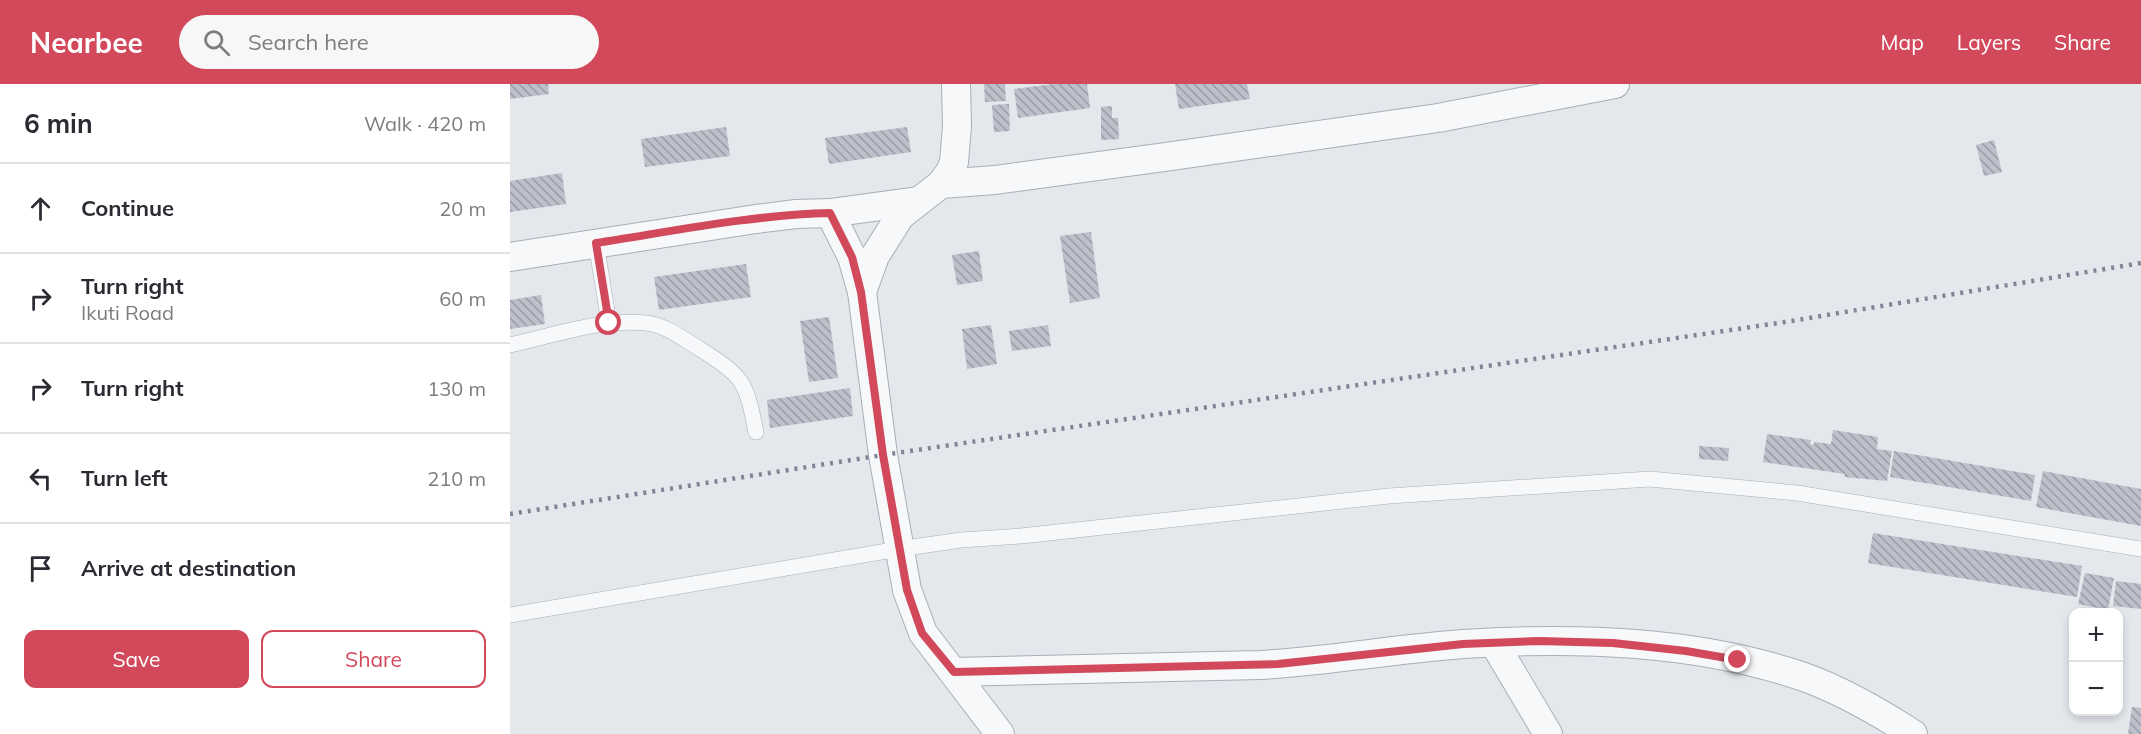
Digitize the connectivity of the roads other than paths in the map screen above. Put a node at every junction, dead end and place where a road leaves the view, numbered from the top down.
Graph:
1 (956, 84) edge
2 (1615, 84) edge
3 (941, 184) junction
4 (918, 201) junction
5 (830, 213) junction
6 (596, 243) junction
7 (510, 256) edge
8 (861, 292) junction
9 (609, 323) junction
10 (510, 345) edge
11 (756, 432) dead end
12 (899, 549) junction
13 (2141, 549) edge
14 (510, 615) edge
15 (1494, 643) junction
16 (954, 672) junction
17 (1000, 734) edge
18 (1548, 734) edge
19 (1913, 734) edge

1 - 3 street
2 - 3 street
3 - 4 street
4 - 5 street
4 - 8 street
5 - 6 street
5 - 8 street
6 - 7 street
6 - 9 lane
8 - 12 street
9 - 10 lane
9 - 11 lane
12 - 13 lane
12 - 14 lane
12 - 16 street
15 - 16 street
15 - 18 street
15 - 19 street
16 - 17 street

